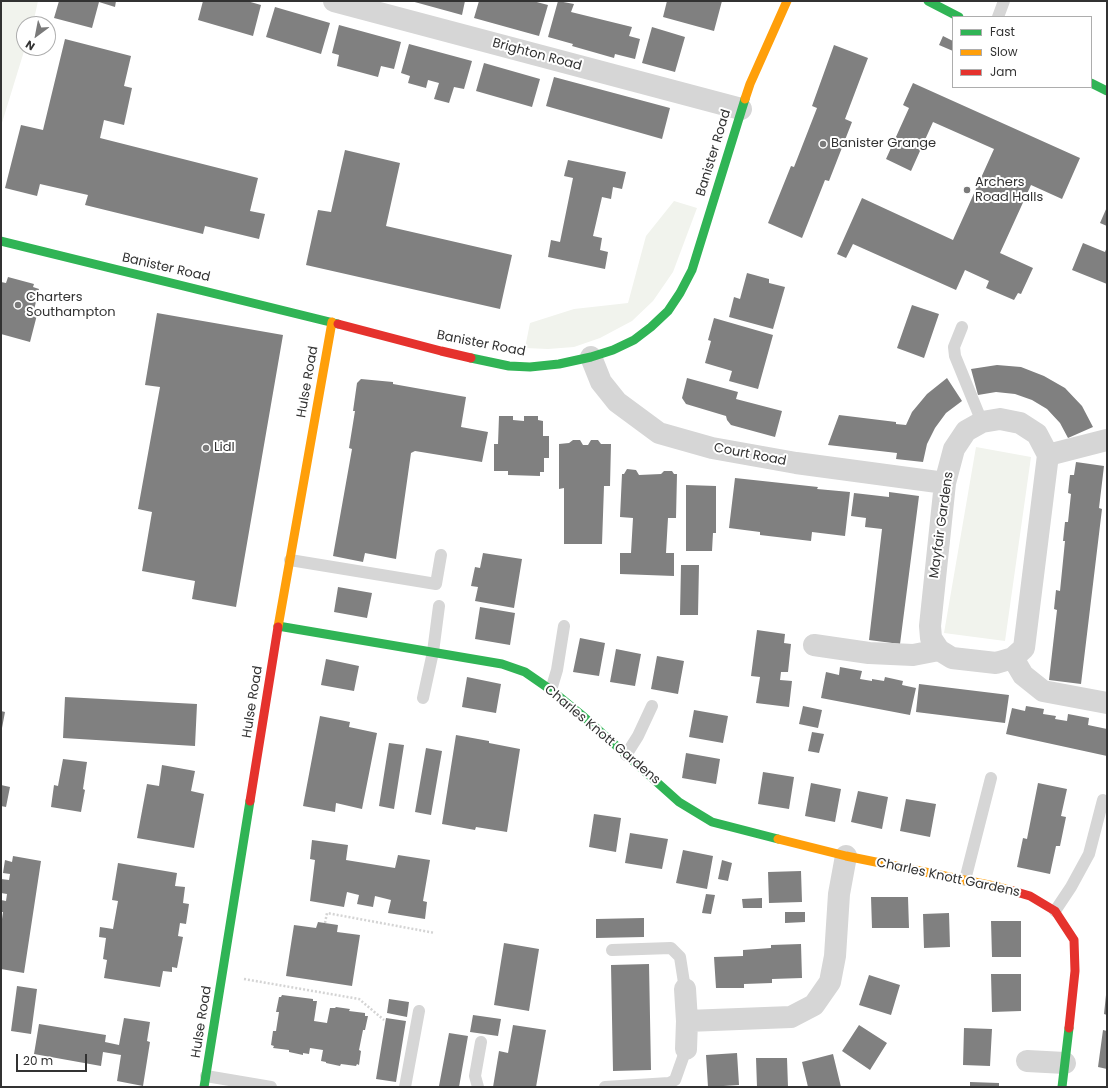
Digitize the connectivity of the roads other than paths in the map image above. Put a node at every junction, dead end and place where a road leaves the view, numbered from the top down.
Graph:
1 (334, 1) edge
2 (787, 1) edge
3 (928, 1) edge
4 (1004, 1) edge
5 (957, 16) edge
6 (998, 16) edge
7 (1092, 84) edge
8 (1107, 91) edge
9 (741, 109) junction
10 (1, 241) edge
11 (332, 322) junction
12 (962, 327) dead end
13 (591, 357) junction
14 (982, 422) junction
15 (1107, 440) edge
16 (1048, 455) junction
17 (945, 483) junction
18 (442, 555) dead end
19 (290, 560) junction
20 (439, 606) dead end
21 (278, 626) junction
22 (564, 626) dead end
23 (814, 645) dead end
24 (939, 650) junction
25 (433, 652) junction
26 (1013, 658) junction
27 (551, 690) junction
28 (423, 698) dead end
29 (1107, 703) edge
30 (652, 706) dead end
31 (626, 754) junction
32 (991, 778) dead end
33 (1103, 800) dead end
34 (846, 856) junction
35 (966, 880) junction
36 (1055, 911) junction
37 (612, 950) dead end
38 (685, 989) joint
39 (420, 1011) dead end
40 (687, 1020) junction
41 (481, 1042) dead end
42 (686, 1049) joint
43 (1027, 1060) dead end
44 (1065, 1063) junction
45 (205, 1082) edge
46 (242, 1085) edge
47 (271, 1087) edge
48 (405, 1087) edge
49 (478, 1087) edge
50 (605, 1087) edge
51 (1062, 1087) edge

1 - 9 street, Brighton Road
2 - 9 street, Banister Road
3 - 5 street
4 - 6 lane
7 - 8 street
9 - 13 street, Banister Road
10 - 11 street, Banister Road
11 - 13 street, Banister Road
11 - 19 street, Hulse Road
12 - 14 lane
13 - 17 street, Court Road
14 - 16 street, Mayfair Gardens
14 - 17 street, Mayfair Gardens
15 - 16 street
16 - 26 street
17 - 24 street, Mayfair Gardens
18 - 19 lane
19 - 21 street, Hulse Road
20 - 25 lane
21 - 25 street, Charles Knott Gardens
21 - 45 street, Hulse Road
22 - 27 lane
23 - 24 street
24 - 26 street
25 - 27 street, Charles Knott Gardens
25 - 28 lane
26 - 29 street
27 - 31 street, Charles Knott Gardens
30 - 31 lane
31 - 34 street, Charles Knott Gardens
32 - 35 lane
33 - 36 lane
34 - 35 street, Charles Knott Gardens
34 - 40 street
35 - 36 street, Charles Knott Gardens
36 - 44 street, Charles Knott Gardens
37 - 38 lane
38 - 40 street
39 - 48 lane
40 - 42 street
41 - 49 lane
42 - 50 lane
43 - 44 street
44 - 51 street, Charles Knott Gardens
45 - 46 lane
46 - 47 lane

